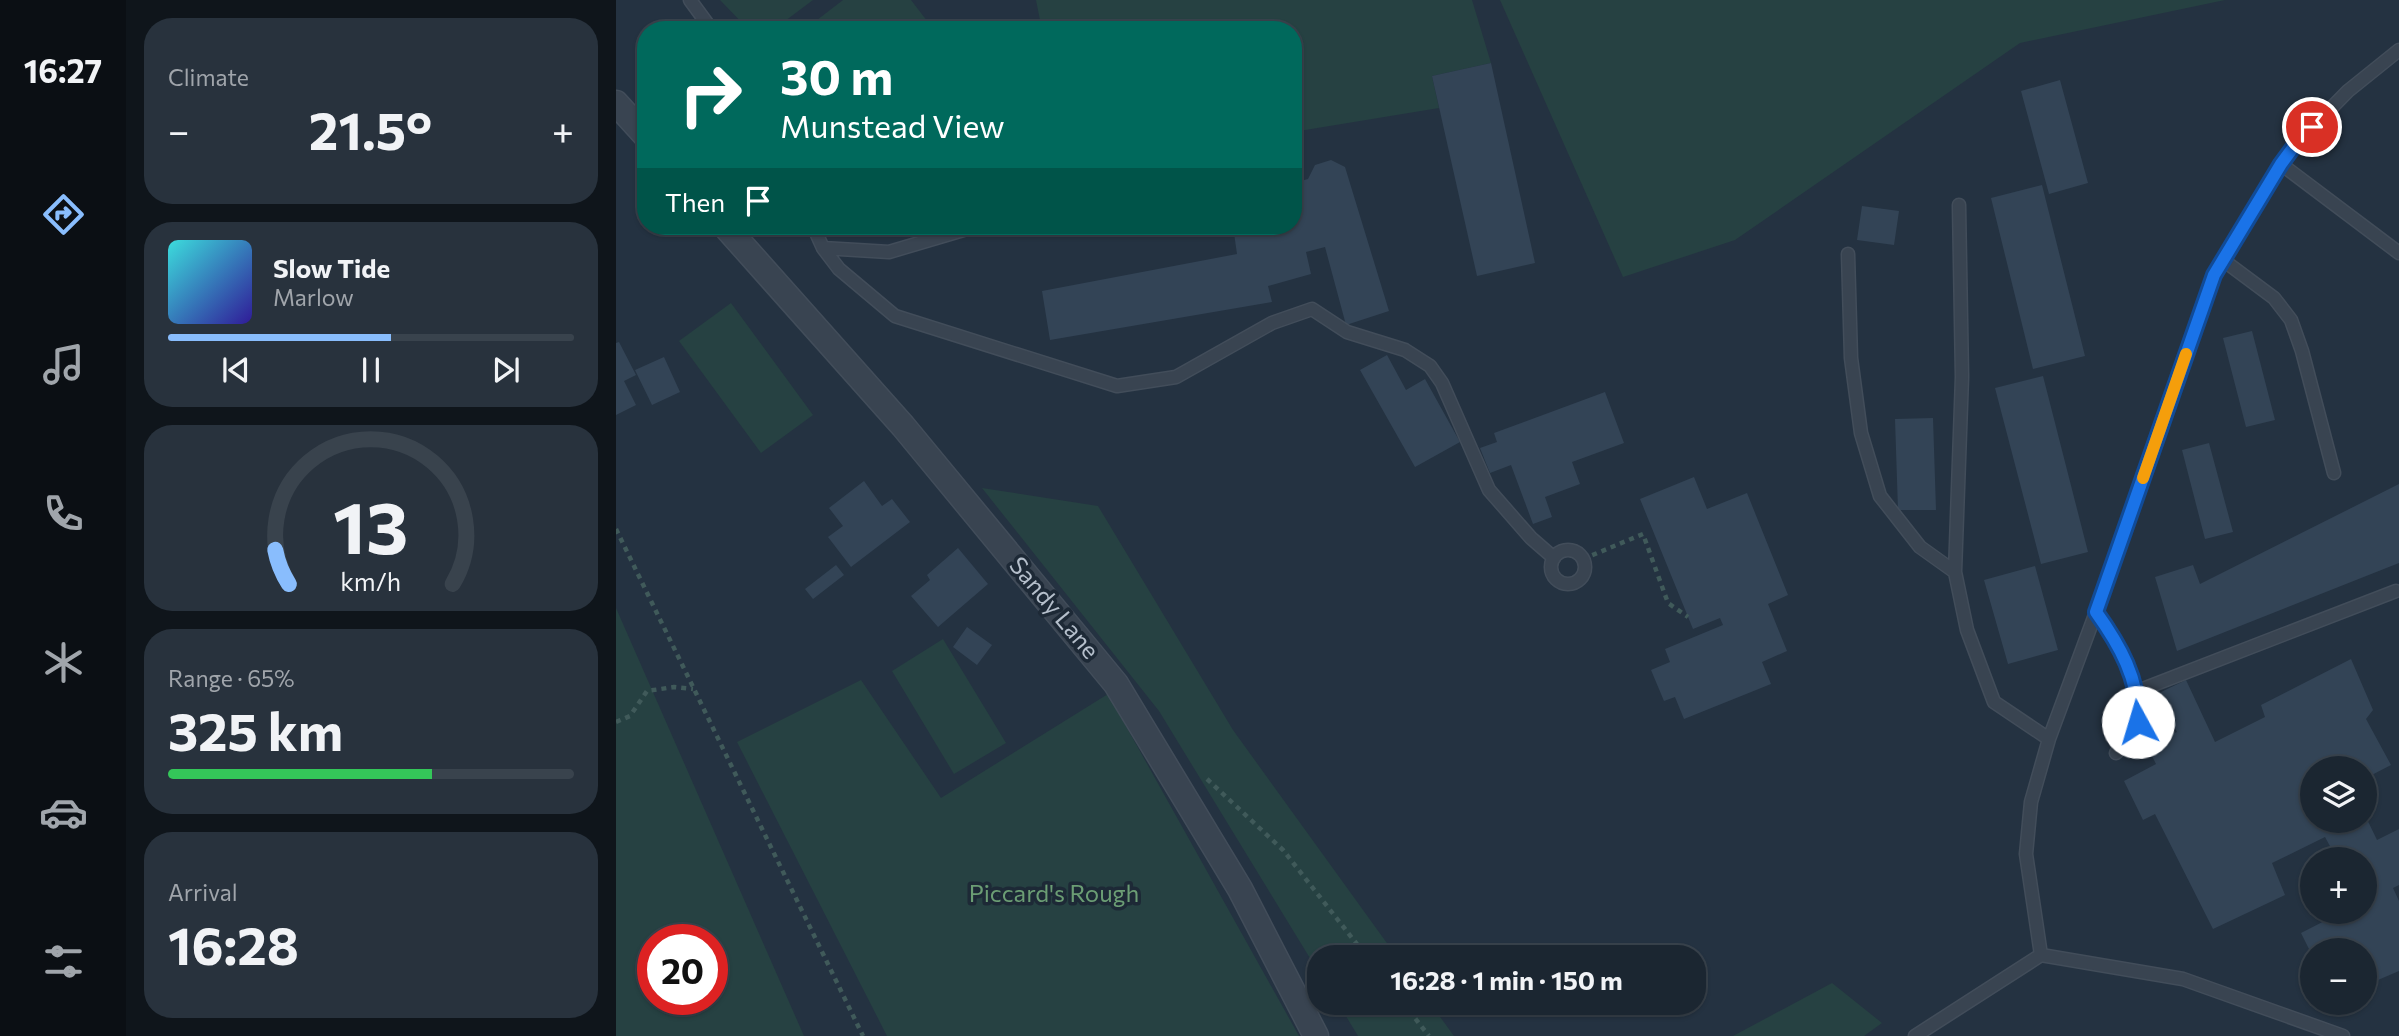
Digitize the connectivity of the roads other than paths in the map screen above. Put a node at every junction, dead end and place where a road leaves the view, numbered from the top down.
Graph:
1 (690, 0) edge
2 (705, 21) edge
3 (2399, 50) edge
4 (616, 103) edge
5 (637, 126) edge
6 (2281, 164) junction
7 (1959, 205) dead end
8 (733, 235) edge
9 (817, 235) edge
10 (946, 235) edge
11 (823, 248) junction
12 (2399, 253) edge
13 (1848, 254) dead end
14 (2223, 260) junction
15 (2334, 473) dead end
16 (1554, 558) junction
17 (1955, 572) junction
18 (2396, 591) dead end
19 (2096, 612) junction
20 (2135, 692) junction
21 (2049, 738) junction
22 (2116, 753) dead end
23 (2041, 955) junction
24 (1316, 1036) edge
25 (1915, 1036) edge
26 (2343, 1036) edge

1 - 2 lane
3 - 6 lane
4 - 5 street
6 - 12 lane
6 - 14 lane
7 - 17 lane
8 - 24 street, Sandy Lane
9 - 11 lane
10 - 11 lane
11 - 16 lane
13 - 17 lane
14 - 15 lane
14 - 19 lane
16 - 16 lane
17 - 21 lane
18 - 20 lane
19 - 20 lane
19 - 21 lane
20 - 22 lane
21 - 23 lane
23 - 25 lane
23 - 26 lane

